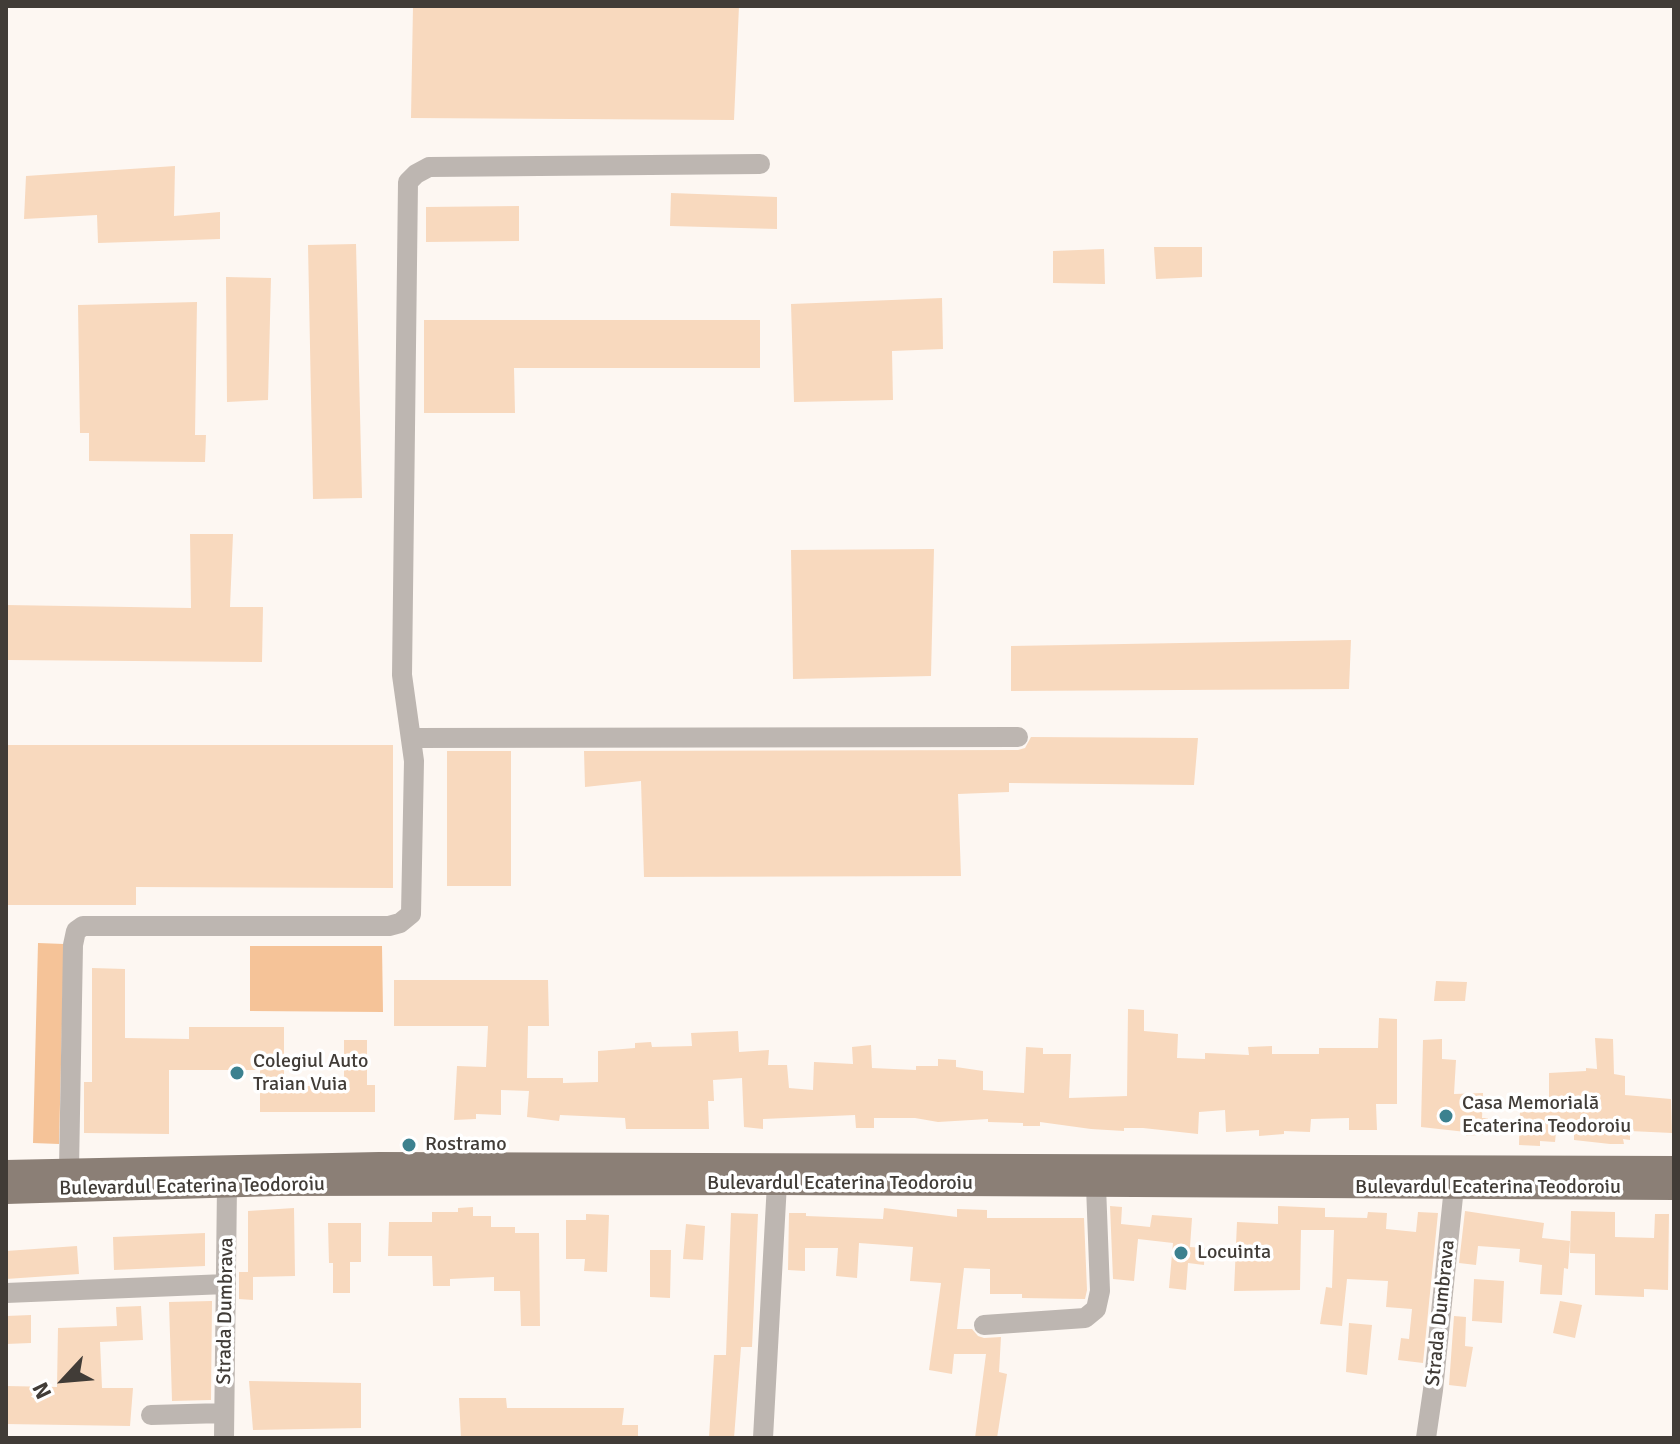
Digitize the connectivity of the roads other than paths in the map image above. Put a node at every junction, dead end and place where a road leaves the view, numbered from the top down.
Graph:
1 (760, 164) dead end
2 (1018, 737) dead end
3 (412, 738) junction
4 (1674, 1168) edge
5 (6, 1172) edge
6 (227, 1175) junction
7 (1454, 1178) junction
8 (68, 1179) junction
9 (777, 1183) junction
10 (1096, 1186) junction
11 (1674, 1188) edge
12 (6, 1192) edge
13 (226, 1284) junction
14 (6, 1293) edge
15 (984, 1325) dead end
16 (224, 1413) junction
17 (151, 1415) dead end
18 (224, 1438) edge
19 (763, 1438) edge
20 (1426, 1438) edge

1 - 3 street
2 - 3 street
3 - 8 street
4 - 7 main road, Bulevardul Ecaterina Teodoroiu
5 - 8 main road, Bulevardul Ecaterina Teodoroiu
6 - 7 main road, Bulevardul Ecaterina Teodoroiu
6 - 8 main road, Bulevardul Ecaterina Teodoroiu
6 - 9 main road, Bulevardul Ecaterina Teodoroiu
6 - 13 street, Strada Dumbrava
7 - 10 main road, Bulevardul Ecaterina Teodoroiu
7 - 11 main road, Bulevardul Ecaterina Teodoroiu
7 - 20 street, Strada Dumbrava
8 - 12 main road, Bulevardul Ecaterina Teodoroiu
9 - 10 main road, Bulevardul Ecaterina Teodoroiu
9 - 19 street
10 - 15 street
13 - 14 street
13 - 16 street, Strada Dumbrava
16 - 17 street
16 - 18 street, Strada Dumbrava

